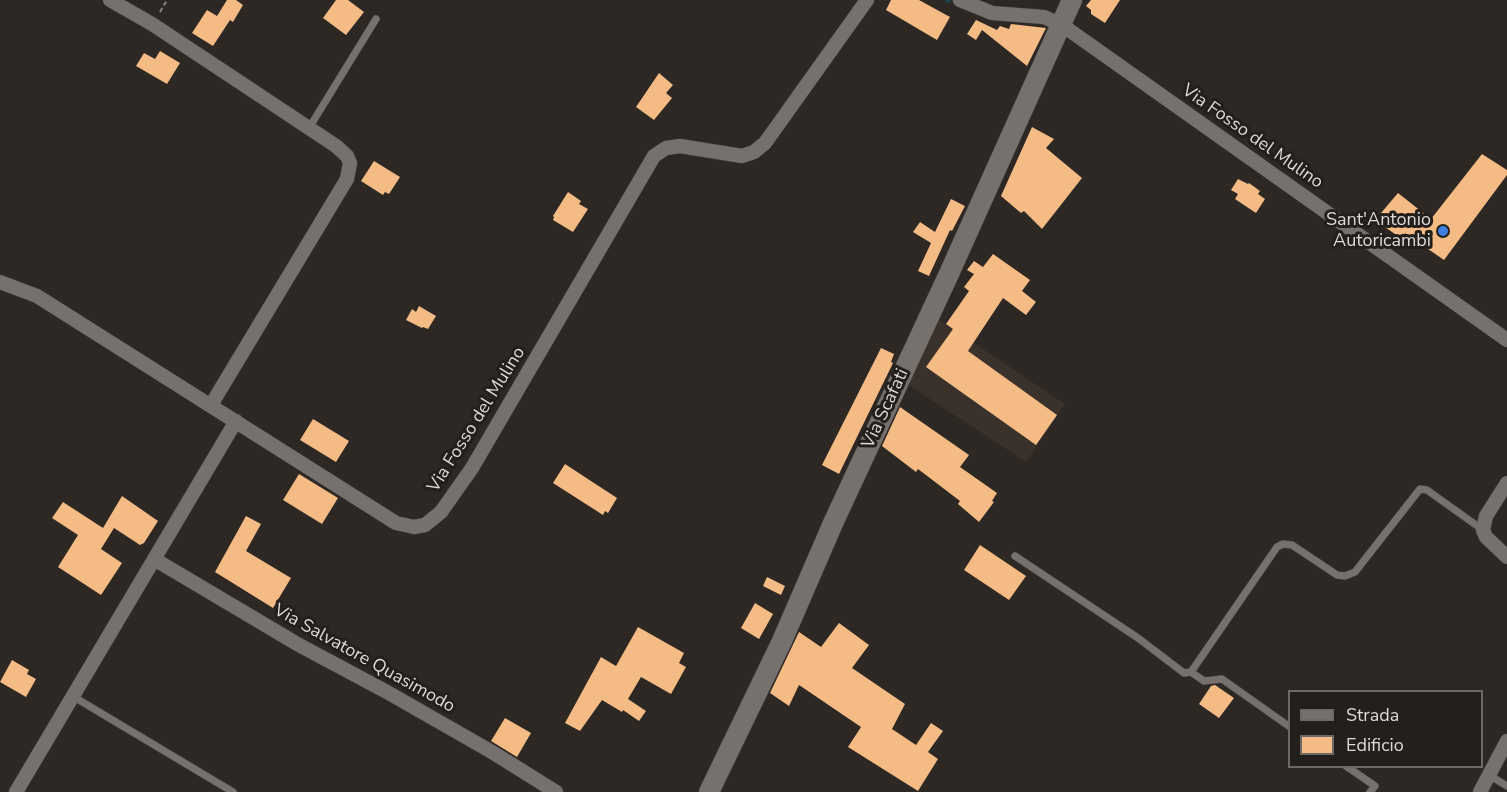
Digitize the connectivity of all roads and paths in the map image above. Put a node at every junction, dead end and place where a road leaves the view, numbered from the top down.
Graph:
1 (110, 0) edge
2 (867, 0) edge
3 (960, 0) edge
4 (1072, 0) edge
5 (376, 19) dead end
6 (1062, 25) junction
7 (309, 128) junction
8 (0, 282) edge
9 (1507, 340) edge
10 (211, 405) junction
11 (236, 421) junction
12 (1507, 483) edge
13 (1483, 530) junction
14 (1015, 556) dead end
15 (1507, 557) edge
16 (154, 559) junction
17 (1191, 672) junction
18 (74, 697) junction
19 (1288, 726) edge
20 (1507, 741) edge
21 (1349, 768) edge
22 (1489, 775) junction
23 (1507, 786) edge
24 (16, 792) edge
25 (232, 792) edge
26 (556, 792) edge
27 (709, 792) edge
28 (1370, 792) edge
29 (1480, 792) edge

1 - 7 street
2 - 11 street, Via Fosso del Mulino
3 - 6 street, Via Fosso del Mulino
4 - 6 street, Via Scafati
5 - 7 lane
6 - 9 street, Via Fosso del Mulino
6 - 27 street, Via Scafati
7 - 10 street
8 - 10 street, Via Fosso del Mulino
10 - 11 street, Via Fosso del Mulino
11 - 16 street
12 - 13 street
13 - 15 street
13 - 17 lane
14 - 17 lane
16 - 18 street
16 - 26 street, Via Salvatore Quasimodo
17 - 19 lane
18 - 24 street
18 - 25 lane
20 - 22 street
21 - 28 lane
22 - 23 lane
22 - 29 street

